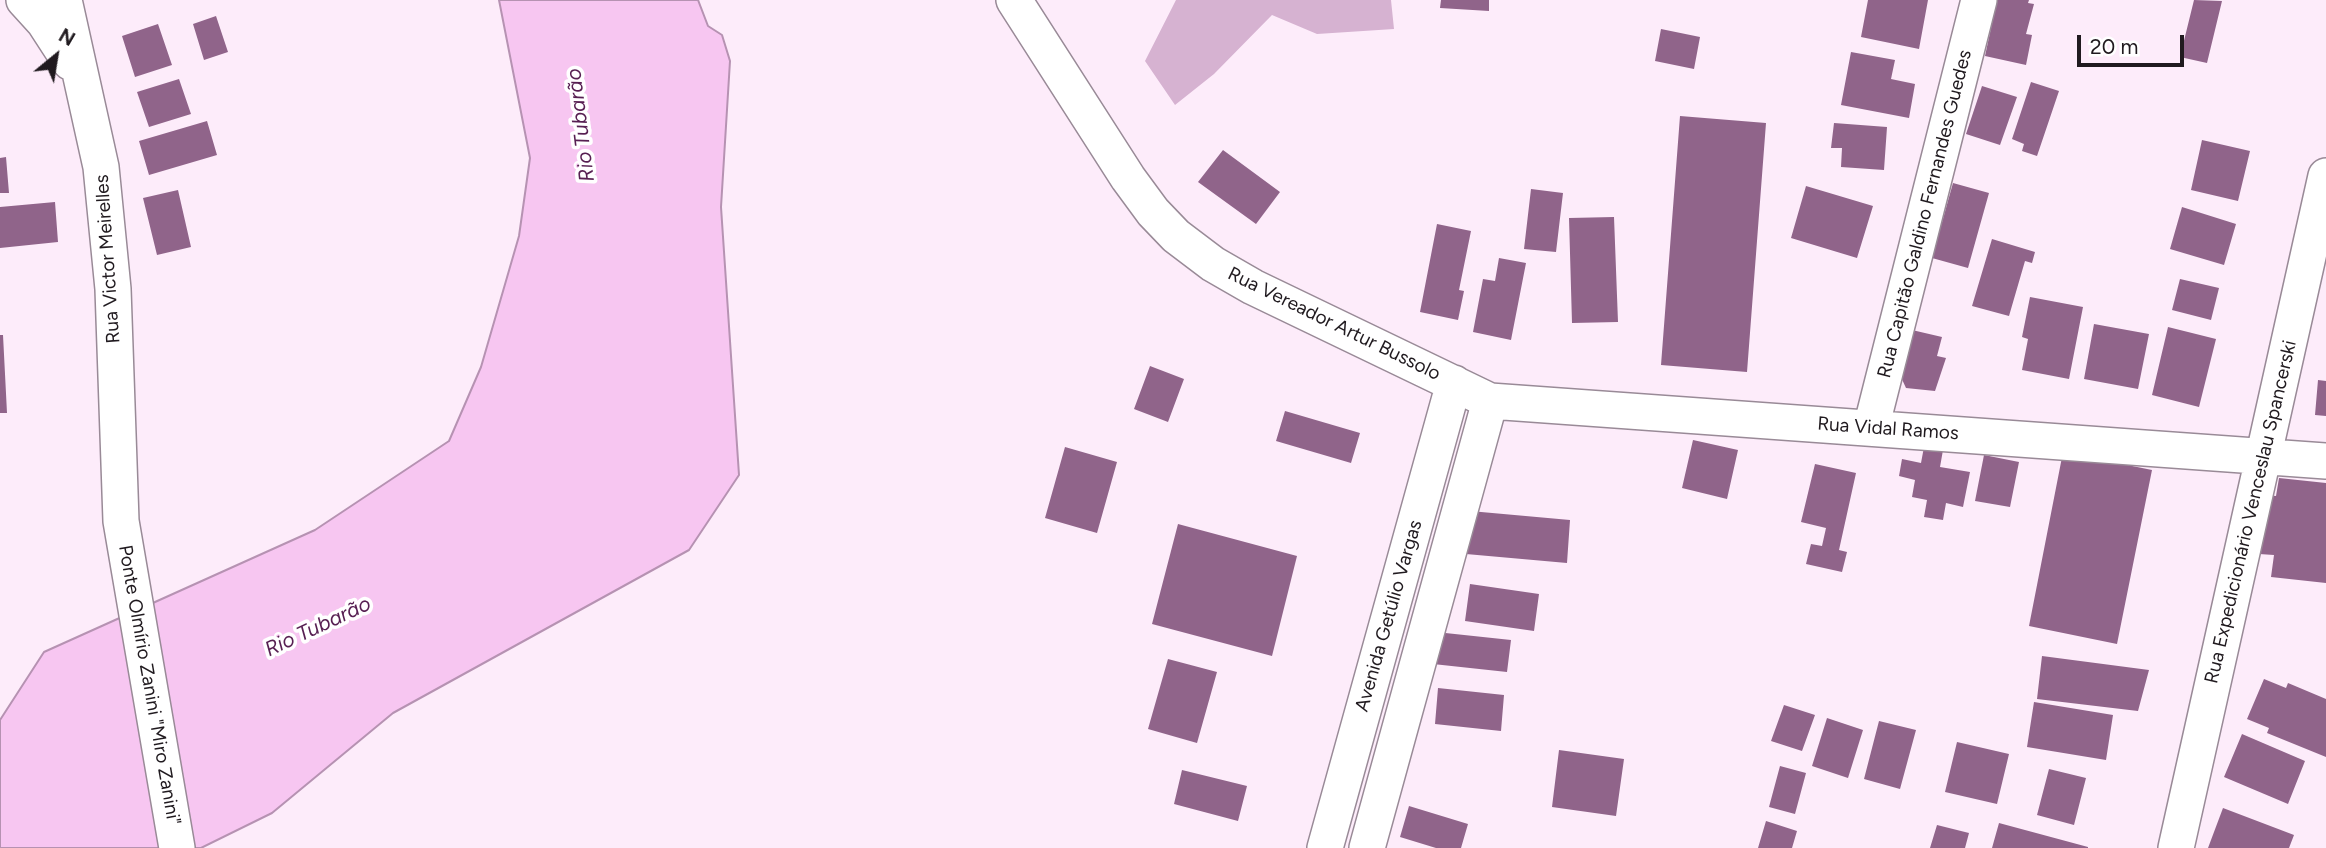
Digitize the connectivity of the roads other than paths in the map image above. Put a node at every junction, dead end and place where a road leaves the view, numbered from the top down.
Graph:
1 (24, 0) edge
2 (64, 0) edge
3 (1014, 0) edge
4 (1979, 0) edge
5 (85, 85) junction
6 (2326, 176) edge
7 (1454, 383) junction
8 (1490, 401) junction
9 (1871, 428) junction
10 (2264, 456) junction
11 (2326, 461) edge
12 (121, 521) joint
13 (177, 848) edge
14 (1325, 848) edge
15 (1367, 848) edge
16 (2176, 848) edge

1 - 5 street
2 - 5 street, Rua Victor Meirelles
3 - 7 street, Rua Vereador Artur Bussolo
4 - 9 street, Rua Capitão Galdino Fernandes Guedes
5 - 12 street, Rua Victor Meirelles
6 - 10 street, Rua Expedicionário Venceslau Spancerski
7 - 8 street, Rua Vidal Ramos
7 - 14 street, Avenida Getúlio Vargas
8 - 9 street, Rua Vidal Ramos
8 - 15 street, Avenida Getúlio Vargas
9 - 10 street, Rua Vidal Ramos
10 - 11 street, Rua Vidal Ramos
10 - 16 street, Rua Expedicionário Venceslau Spancerski
12 - 13 street, Ponte Olmírio Zanini "Miro Zanini"

